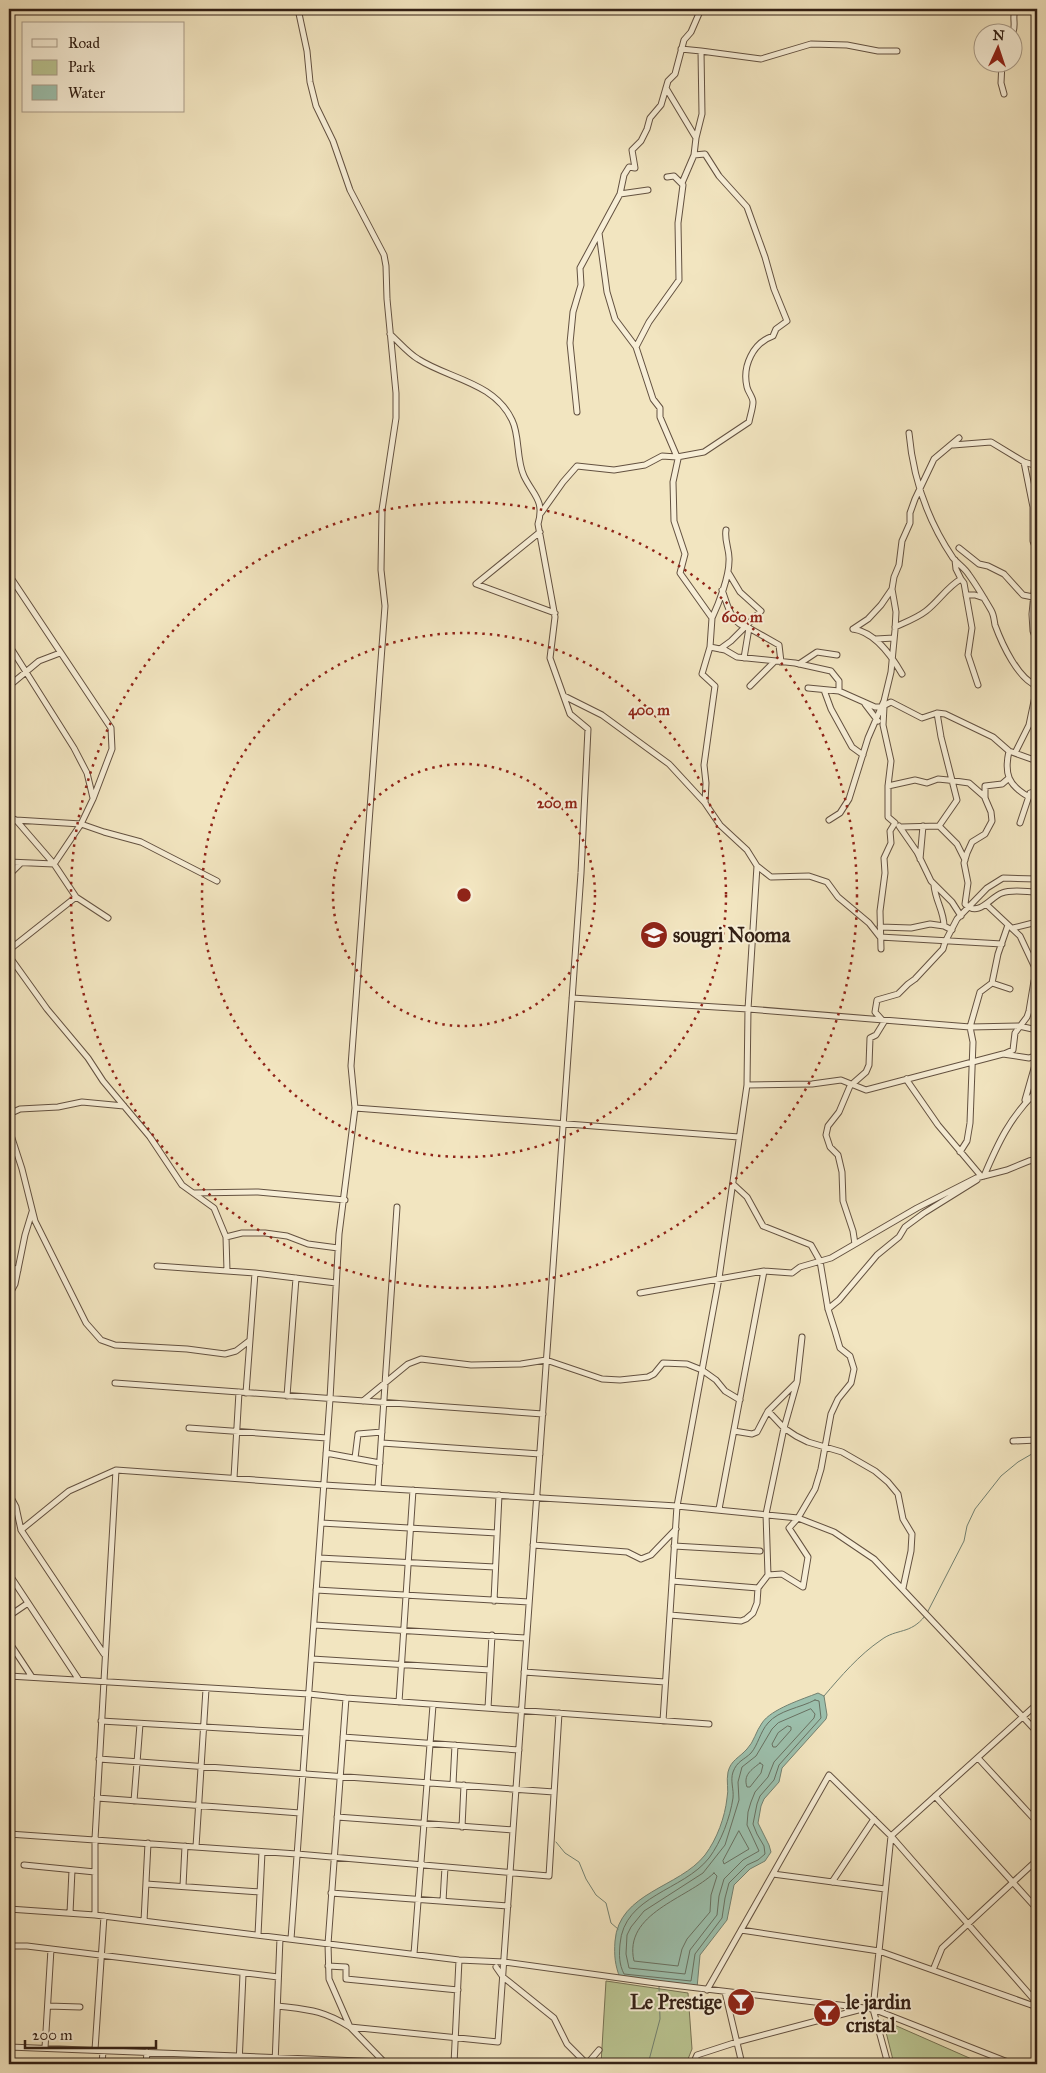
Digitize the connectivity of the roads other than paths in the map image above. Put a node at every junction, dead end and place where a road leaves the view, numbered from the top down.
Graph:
1 (298, 9) edge
2 (701, 9) edge
3 (1015, 9) edge
4 (1014, 22) edge
5 (681, 49) junction
6 (701, 51) junction
7 (898, 51) dead end
8 (1002, 72) edge
9 (666, 88) junction
10 (1004, 94) dead end
11 (696, 138) junction
12 (694, 155) junction
13 (667, 177) dead end
14 (682, 183) junction
15 (648, 190) dead end
16 (620, 194) junction
17 (599, 232) junction
18 (390, 334) junction
19 (636, 347) junction
20 (577, 412) dead end
21 (909, 433) dead end
22 (959, 438) dead end
23 (952, 445) junction
24 (677, 457) junction
25 (1024, 462) junction
26 (1037, 466) edge
27 (919, 491) junction
28 (541, 513) junction
29 (726, 530) dead end
30 (540, 532) junction
31 (959, 548) dead end
32 (1037, 552) edge
33 (955, 560) junction
34 (1037, 562) edge
35 (728, 572) junction
36 (9, 575) edge
37 (961, 579) junction
38 (722, 589) junction
39 (892, 589) junction
40 (966, 595) junction
41 (1035, 597) edge
42 (985, 598) junction
43 (555, 614) junction
44 (712, 618) junction
45 (746, 627) junction
46 (895, 627) junction
47 (894, 638) junction
48 (876, 639) junction
49 (1037, 642) edge
50 (9, 645) edge
51 (710, 647) junction
52 (720, 649) junction
53 (60, 653) junction
54 (779, 654) junction
55 (837, 655) dead end
56 (744, 658) junction
57 (892, 660) junction
58 (774, 662) junction
59 (781, 662) junction
60 (799, 664) junction
61 (26, 671) junction
62 (902, 674) dead end
63 (978, 685) dead end
64 (9, 686) edge
65 (750, 686) dead end
66 (1037, 686) edge
67 (808, 688) dead end
68 (824, 690) junction
69 (839, 691) junction
70 (564, 696) junction
71 (865, 704) junction
72 (881, 707) junction
73 (937, 713) junction
74 (876, 719) junction
75 (884, 725) junction
76 (1009, 751) junction
77 (1015, 753) junction
78 (862, 755) junction
79 (1037, 761) edge
80 (87, 773) junction
81 (101, 777) junction
82 (1009, 778) junction
83 (952, 781) junction
84 (888, 786) junction
85 (1037, 790) edge
86 (1029, 797) junction
87 (985, 798) junction
88 (93, 799) junction
89 (705, 803) junction
90 (9, 817) edge
91 (16, 820) junction
92 (829, 820) dead end
93 (9, 823) edge
94 (895, 823) junction
95 (1020, 823) dead end
96 (81, 824) junction
97 (923, 826) junction
98 (939, 826) junction
99 (901, 827) junction
100 (920, 859) junction
101 (965, 860) junction
102 (9, 862) edge
103 (21, 862) junction
104 (54, 864) junction
105 (757, 866) junction
106 (9, 875) edge
107 (1037, 878) edge
108 (217, 881) dead end
109 (934, 884) junction
110 (1037, 892) edge
111 (76, 897) junction
112 (987, 905) junction
113 (970, 907) junction
114 (961, 916) junction
115 (108, 918) dead end
116 (1037, 922) edge
117 (944, 926) junction
118 (880, 927) junction
119 (1010, 927) junction
120 (952, 930) junction
121 (880, 937) junction
122 (944, 942) junction
123 (1002, 944) junction
124 (881, 949) dead end
125 (9, 950) edge
126 (9, 956) edge
127 (1037, 968) edge
128 (1036, 981) edge
129 (992, 983) junction
130 (1010, 989) dead end
131 (572, 998) junction
132 (748, 1009) junction
133 (883, 1020) junction
134 (1019, 1026) junction
135 (970, 1027) junction
136 (1037, 1030) edge
137 (1004, 1054) junction
138 (1037, 1056) edge
139 (971, 1062) junction
140 (906, 1079) junction
141 (851, 1084) junction
142 (747, 1085) junction
143 (1037, 1091) edge
144 (1023, 1105) junction
145 (124, 1106) junction
146 (354, 1108) junction
147 (9, 1114) edge
148 (564, 1122) junction
149 (9, 1129) edge
150 (739, 1137) junction
151 (960, 1152) junction
152 (1037, 1159) edge
153 (982, 1176) junction
154 (733, 1184) junction
155 (194, 1193) junction
156 (344, 1200) junction
157 (397, 1207) dead end
158 (33, 1212) junction
159 (226, 1237) junction
160 (855, 1244) junction
161 (338, 1248) junction
162 (820, 1261) junction
163 (9, 1266) edge
164 (156, 1266) dead end
165 (18, 1270) junction
166 (227, 1271) junction
167 (764, 1271) junction
168 (254, 1273) junction
169 (296, 1278) junction
170 (719, 1278) junction
171 (336, 1283) junction
172 (640, 1293) dead end
173 (9, 1295) edge
174 (828, 1309) junction
175 (802, 1337) dead end
176 (250, 1341) junction
177 (546, 1360) junction
178 (702, 1370) junction
179 (386, 1381) junction
180 (797, 1382) junction
181 (115, 1383) dead end
182 (238, 1392) junction
183 (246, 1393) junction
184 (287, 1396) junction
185 (330, 1399) junction
186 (740, 1400) junction
187 (363, 1401) junction
188 (384, 1403) junction
189 (768, 1411) junction
190 (543, 1414) junction
191 (189, 1428) dead end
192 (784, 1428) junction
193 (734, 1431) junction
194 (236, 1432) junction
195 (382, 1432) junction
196 (327, 1438) junction
197 (1037, 1440) edge
198 (1013, 1441) dead end
199 (382, 1443) junction
200 (824, 1447) junction
201 (326, 1453) junction
202 (540, 1454) junction
203 (355, 1458) junction
204 (380, 1463) junction
205 (116, 1470) junction
206 (234, 1478) junction
207 (324, 1485) junction
208 (378, 1488) junction
209 (413, 1490) junction
210 (9, 1494) edge
211 (499, 1496) junction
212 (537, 1498) junction
213 (677, 1506) junction
214 (720, 1509) junction
215 (766, 1514) junction
216 (798, 1518) junction
217 (321, 1523) junction
218 (410, 1528) junction
219 (676, 1529) junction
220 (21, 1530) junction
221 (497, 1532) junction
222 (533, 1544) junction
223 (674, 1546) junction
224 (760, 1551) dead end
225 (319, 1558) junction
226 (408, 1562) junction
227 (495, 1567) junction
228 (9, 1574) edge
229 (768, 1575) junction
230 (672, 1581) junction
231 (758, 1588) junction
232 (903, 1588) junction
233 (316, 1590) junction
234 (406, 1595) junction
235 (494, 1600) junction
236 (529, 1602) junction
237 (28, 1603) junction
238 (670, 1615) junction
239 (9, 1616) edge
240 (314, 1625) junction
241 (404, 1630) junction
242 (492, 1636) junction
243 (526, 1638) junction
244 (9, 1642) edge
245 (105, 1654) junction
246 (312, 1659) junction
247 (402, 1664) junction
248 (490, 1670) junction
249 (524, 1672) junction
250 (9, 1676) edge
251 (32, 1677) junction
252 (79, 1680) junction
253 (103, 1682) junction
254 (665, 1682) junction
255 (206, 1689) junction
256 (309, 1694) junction
257 (346, 1698) junction
258 (400, 1702) junction
259 (1037, 1704) edge
260 (433, 1705) junction
261 (488, 1708) junction
262 (522, 1711) junction
263 (558, 1713) junction
264 (1023, 1717) junction
265 (663, 1720) junction
266 (100, 1721) junction
267 (140, 1724) junction
268 (709, 1724) dead end
269 (204, 1728) junction
270 (1037, 1732) edge
271 (306, 1733) junction
272 (343, 1737) junction
273 (430, 1743) junction
274 (455, 1745) junction
275 (519, 1750) junction
276 (978, 1758) junction
277 (99, 1759) junction
278 (137, 1762) junction
279 (201, 1766) junction
280 (302, 1773) junction
281 (340, 1776) junction
282 (427, 1783) junction
283 (453, 1784) junction
284 (464, 1785) junction
285 (516, 1789) junction
286 (554, 1792) junction
287 (935, 1796) junction
288 (97, 1798) junction
289 (134, 1801) junction
290 (199, 1806) junction
291 (300, 1813) junction
292 (337, 1817) junction
293 (874, 1819) junction
294 (1037, 1822) edge
295 (424, 1824) junction
296 (462, 1826) junction
297 (513, 1830) junction
298 (9, 1834) edge
299 (891, 1836) junction
300 (95, 1839) junction
301 (148, 1843) junction
302 (185, 1846) junction
303 (196, 1847) junction
304 (262, 1852) junction
305 (296, 1854) junction
306 (334, 1858) junction
307 (1037, 1860) edge
308 (24, 1865) dead end
309 (421, 1865) junction
310 (445, 1867) junction
311 (72, 1870) junction
312 (95, 1872) junction
313 (510, 1872) junction
314 (773, 1874) junction
315 (832, 1882) junction
316 (1013, 1883) junction
317 (146, 1884) junction
318 (182, 1886) junction
319 (885, 1889) junction
320 (260, 1892) junction
321 (332, 1893) junction
322 (418, 1900) junction
323 (443, 1901) junction
324 (508, 1906) junction
325 (9, 1909) edge
326 (1037, 1909) edge
327 (70, 1913) junction
328 (95, 1915) junction
329 (104, 1916) junction
330 (144, 1921) junction
331 (968, 1924) junction
332 (741, 1930) junction
333 (258, 1936) junction
334 (280, 1938) junction
335 (291, 1939) junction
336 (328, 1944) junction
337 (9, 1946) edge
338 (51, 1949) junction
339 (879, 1951) junction
340 (414, 1954) junction
341 (101, 1955) junction
342 (459, 1960) junction
343 (504, 1962) junction
344 (328, 1966) junction
345 (496, 1967) dead end
346 (933, 1970) junction
347 (242, 1974) junction
348 (278, 1977) junction
349 (503, 1977) junction
350 (458, 1990) junction
351 (707, 1990) junction
352 (725, 1992) junction
353 (1037, 2005) edge
354 (48, 2006) junction
355 (278, 2006) junction
356 (80, 2007) dead end
357 (865, 2008) junction
358 (873, 2009) junction
359 (350, 2027) junction
360 (456, 2038) junction
361 (737, 2042) junction
362 (9, 2047) edge
363 (46, 2048) junction
364 (94, 2050) junction
365 (599, 2050) dead end
366 (103, 2051) junction
367 (147, 2052) junction
368 (240, 2056) junction
369 (275, 2057) junction
370 (313, 2062) edge
371 (386, 2063) edge
372 (102, 2064) edge
373 (146, 2064) edge
374 (239, 2064) edge
375 (274, 2064) edge
376 (454, 2064) edge
377 (693, 2064) edge
378 (742, 2064) edge
379 (888, 2064) edge
380 (1013, 2064) edge

1 - 18 street
2 - 5 street
3 - 4 street
5 - 6 street
5 - 9 street
6 - 7 street
6 - 11 street
8 - 10 street
9 - 11 street
9 - 16 street
11 - 12 street
12 - 14 street
12 - 24 street
13 - 14 street
14 - 19 street
15 - 16 street
16 - 17 street
17 - 19 street
17 - 20 street
18 - 28 street
18 - 146 street
19 - 24 street
21 - 27 street
22 - 23 street
23 - 25 street
23 - 27 street
24 - 28 street
24 - 44 street
25 - 26 street
25 - 32 street
27 - 33 street
27 - 39 street
28 - 30 street
29 - 35 street
30 - 43 street
30 - 43 street
31 - 41 street
33 - 37 street
33 - 42 street
34 - 41 street
35 - 38 street
35 - 45 street
36 - 53 street
37 - 40 street
37 - 46 street
38 - 44 street
38 - 45 street
39 - 46 street
39 - 48 street
40 - 42 street
40 - 63 street
41 - 49 street
42 - 66 street
43 - 70 street
44 - 51 street
45 - 52 street
45 - 54 street
45 - 56 street
46 - 47 street
47 - 48 street
47 - 57 street
48 - 57 street
50 - 61 street
51 - 52 street
51 - 89 street
52 - 56 street
53 - 61 street
53 - 81 street
54 - 58 street
54 - 59 street
55 - 60 street
56 - 58 street
57 - 62 street
57 - 72 street
58 - 59 street
58 - 65 street
59 - 60 street
60 - 69 street
61 - 64 street
61 - 80 street
66 - 77 street
67 - 68 street
68 - 69 street
68 - 78 street
69 - 71 street
70 - 89 street
70 - 131 street
71 - 72 street
71 - 74 street
72 - 73 street
72 - 74 street
72 - 75 street
73 - 76 street
73 - 83 street
74 - 75 street
74 - 78 street
75 - 84 street
76 - 77 street
76 - 82 street
77 - 79 street
78 - 92 street
80 - 81 street
80 - 88 street
81 - 88 street
82 - 86 street
82 - 87 street
83 - 84 street
83 - 87 street
83 - 98 street
84 - 94 street
85 - 86 street
86 - 95 street
87 - 101 street
88 - 96 street
89 - 105 street
90 - 91 street
91 - 93 street
91 - 96 street
91 - 104 street
94 - 99 street
94 - 118 street
96 - 104 street
96 - 108 street
97 - 98 street
97 - 99 street
97 - 100 street
98 - 101 street
99 - 100 street
100 - 109 street
101 - 113 street
102 - 103 street
103 - 104 street
103 - 106 street
104 - 111 street
105 - 121 street
105 - 132 street
107 - 113 street
109 - 114 street
109 - 117 street
110 - 112 street
111 - 115 street
111 - 125 street
112 - 113 street
112 - 119 street
113 - 114 street
114 - 120 street
116 - 119 street
117 - 118 street
117 - 120 street
118 - 121 street
119 - 123 street
119 - 127 street
120 - 122 street
121 - 122 street
121 - 124 street
122 - 123 street
122 - 133 street
123 - 129 street
126 - 145 street
127 - 128 street
128 - 134 street
129 - 130 street
129 - 135 street
131 - 132 street
131 - 148 street
132 - 133 street
132 - 142 street
133 - 135 street
133 - 141 street
134 - 135 street
134 - 136 street
134 - 137 street
135 - 139 street
137 - 138 street
137 - 139 street
138 - 144 street
139 - 140 street
139 - 151 street
140 - 141 street
140 - 151 street
141 - 142 street
141 - 160 street
142 - 150 street
143 - 144 street
144 - 153 street
145 - 147 street
145 - 155 street
146 - 148 street
146 - 156 street
148 - 150 street
148 - 177 street
149 - 158 street
150 - 154 street
151 - 153 street
152 - 153 street
153 - 160 street
153 - 174 street
154 - 162 street
154 - 170 street
155 - 156 street
155 - 159 street
156 - 161 street
157 - 179 street
158 - 165 street
158 - 176 street
159 - 161 street
159 - 166 street
160 - 162 street
161 - 171 street
162 - 167 street
162 - 174 street
163 - 165 street
164 - 166 street
165 - 173 street
166 - 168 street
167 - 170 street
167 - 186 street
168 - 169 street
168 - 176 street
169 - 171 street
169 - 184 street
170 - 172 street
170 - 178 street
171 - 185 street
174 - 200 street
175 - 180 street
176 - 183 street
177 - 178 street
177 - 179 street
177 - 190 street
178 - 186 street
178 - 213 street
179 - 187 street
179 - 188 street
180 - 189 street
180 - 192 street
181 - 182 street
182 - 183 street
182 - 194 street
183 - 184 street
184 - 185 street
185 - 187 street
185 - 196 street
186 - 193 street
187 - 188 street
188 - 190 street
188 - 195 street
189 - 192 street
189 - 193 street
190 - 202 street
191 - 194 street
192 - 200 street
192 - 215 street
193 - 214 street
194 - 196 street
194 - 206 street
195 - 199 street
195 - 203 street
196 - 201 street
197 - 198 street
199 - 202 street
199 - 204 street
200 - 216 street
200 - 232 street
201 - 203 street
201 - 207 street
202 - 212 street
203 - 204 street
204 - 208 street
205 - 206 street
205 - 220 street
205 - 245 street
206 - 207 street
207 - 208 street
207 - 217 street
208 - 209 street
209 - 211 street
209 - 218 street
210 - 220 street
211 - 212 street
211 - 221 street
212 - 213 street
212 - 222 street
213 - 214 street
213 - 219 street
214 - 215 street
215 - 216 street
215 - 229 street
216 - 229 street
216 - 232 street
217 - 218 street
217 - 225 street
218 - 221 street
218 - 226 street
219 - 222 street
219 - 223 street
220 - 245 street
221 - 227 street
222 - 236 street
223 - 224 street
223 - 230 street
225 - 226 street
225 - 233 street
226 - 227 street
226 - 234 street
227 - 235 street
228 - 237 street
229 - 231 street
230 - 231 street
230 - 238 street
231 - 238 street
232 - 264 street
233 - 234 street
233 - 240 street
234 - 235 street
234 - 241 street
235 - 236 street
236 - 243 street
237 - 239 street
237 - 252 street
238 - 254 street
240 - 241 street
240 - 246 street
241 - 242 street
241 - 247 street
242 - 243 street
242 - 248 street
243 - 249 street
244 - 251 street
245 - 253 street
246 - 247 street
246 - 256 street
247 - 248 street
247 - 258 street
248 - 261 street
249 - 254 street
249 - 262 street
250 - 251 street
251 - 252 street
252 - 253 street
253 - 255 street
253 - 266 street
254 - 265 street
255 - 256 street
255 - 269 street
256 - 257 street
256 - 271 street
257 - 258 street
257 - 272 street
258 - 260 street
259 - 264 street
260 - 261 street
260 - 273 street
261 - 262 street
262 - 263 street
262 - 275 street
263 - 265 street
263 - 286 street
264 - 270 street
264 - 276 street
265 - 268 street
266 - 267 street
266 - 277 street
267 - 269 street
267 - 278 street
269 - 271 street
269 - 279 street
271 - 280 street
272 - 273 street
272 - 281 street
273 - 274 street
273 - 282 street
274 - 275 street
274 - 283 street
275 - 285 street
276 - 287 street
276 - 294 street
277 - 278 street
277 - 288 street
278 - 279 street
278 - 289 street
279 - 280 street
279 - 290 street
280 - 281 street
280 - 291 street
281 - 282 street
281 - 292 street
282 - 283 street
282 - 295 street
283 - 284 street
284 - 285 street
284 - 296 street
285 - 286 street
285 - 297 street
286 - 313 street
287 - 299 street
287 - 316 street
288 - 289 street
288 - 300 street
289 - 290 street
290 - 291 street
290 - 303 street
291 - 305 street
292 - 295 street
292 - 306 street
293 - 299 street
293 - 314 street
293 - 315 street
295 - 296 street
295 - 309 street
296 - 297 street
297 - 313 street
298 - 300 street
299 - 319 street
299 - 331 street
300 - 301 street
300 - 312 street
301 - 302 street
301 - 317 street
302 - 303 street
302 - 318 street
303 - 304 street
304 - 305 street
304 - 320 street
305 - 306 street
305 - 335 street
306 - 309 street
306 - 321 street
307 - 316 street
308 - 311 street
309 - 310 street
309 - 322 street
310 - 313 street
310 - 323 street
311 - 312 street
311 - 327 street
312 - 328 street
313 - 324 street
314 - 315 street
314 - 332 street
315 - 319 street
316 - 326 street
316 - 331 street
317 - 318 street
317 - 330 street
318 - 320 street
319 - 339 street
320 - 333 street
321 - 322 street
321 - 336 street
322 - 323 street
322 - 340 street
323 - 324 street
324 - 343 street
325 - 327 street
327 - 328 street
328 - 329 street
329 - 330 street
329 - 341 street
330 - 333 street
331 - 346 street
331 - 353 street
332 - 339 street
332 - 351 street
333 - 334 street
334 - 335 street
334 - 348 street
335 - 336 street
336 - 340 street
336 - 344 street
337 - 338 street
338 - 341 street
338 - 354 street
339 - 346 street
339 - 358 street
340 - 342 street
341 - 347 street
341 - 364 street
342 - 343 street
342 - 350 street
343 - 349 street
343 - 351 street
344 - 350 street
344 - 359 street
345 - 349 street
346 - 353 street
347 - 348 street
347 - 368 street
348 - 355 street
349 - 360 street
349 - 365 street
350 - 360 street
351 - 352 street
352 - 357 street
352 - 361 street
354 - 356 street
354 - 363 street
355 - 359 street
355 - 369 street
357 - 358 street
357 - 361 street
358 - 379 street
358 - 380 street
359 - 360 street
359 - 371 street
360 - 376 street
361 - 377 street
361 - 378 street
362 - 363 street
363 - 364 street
364 - 366 street
366 - 367 street
366 - 372 street
367 - 368 street
367 - 373 street
368 - 369 street
368 - 374 street
369 - 370 street
369 - 375 street
370 - 371 street

